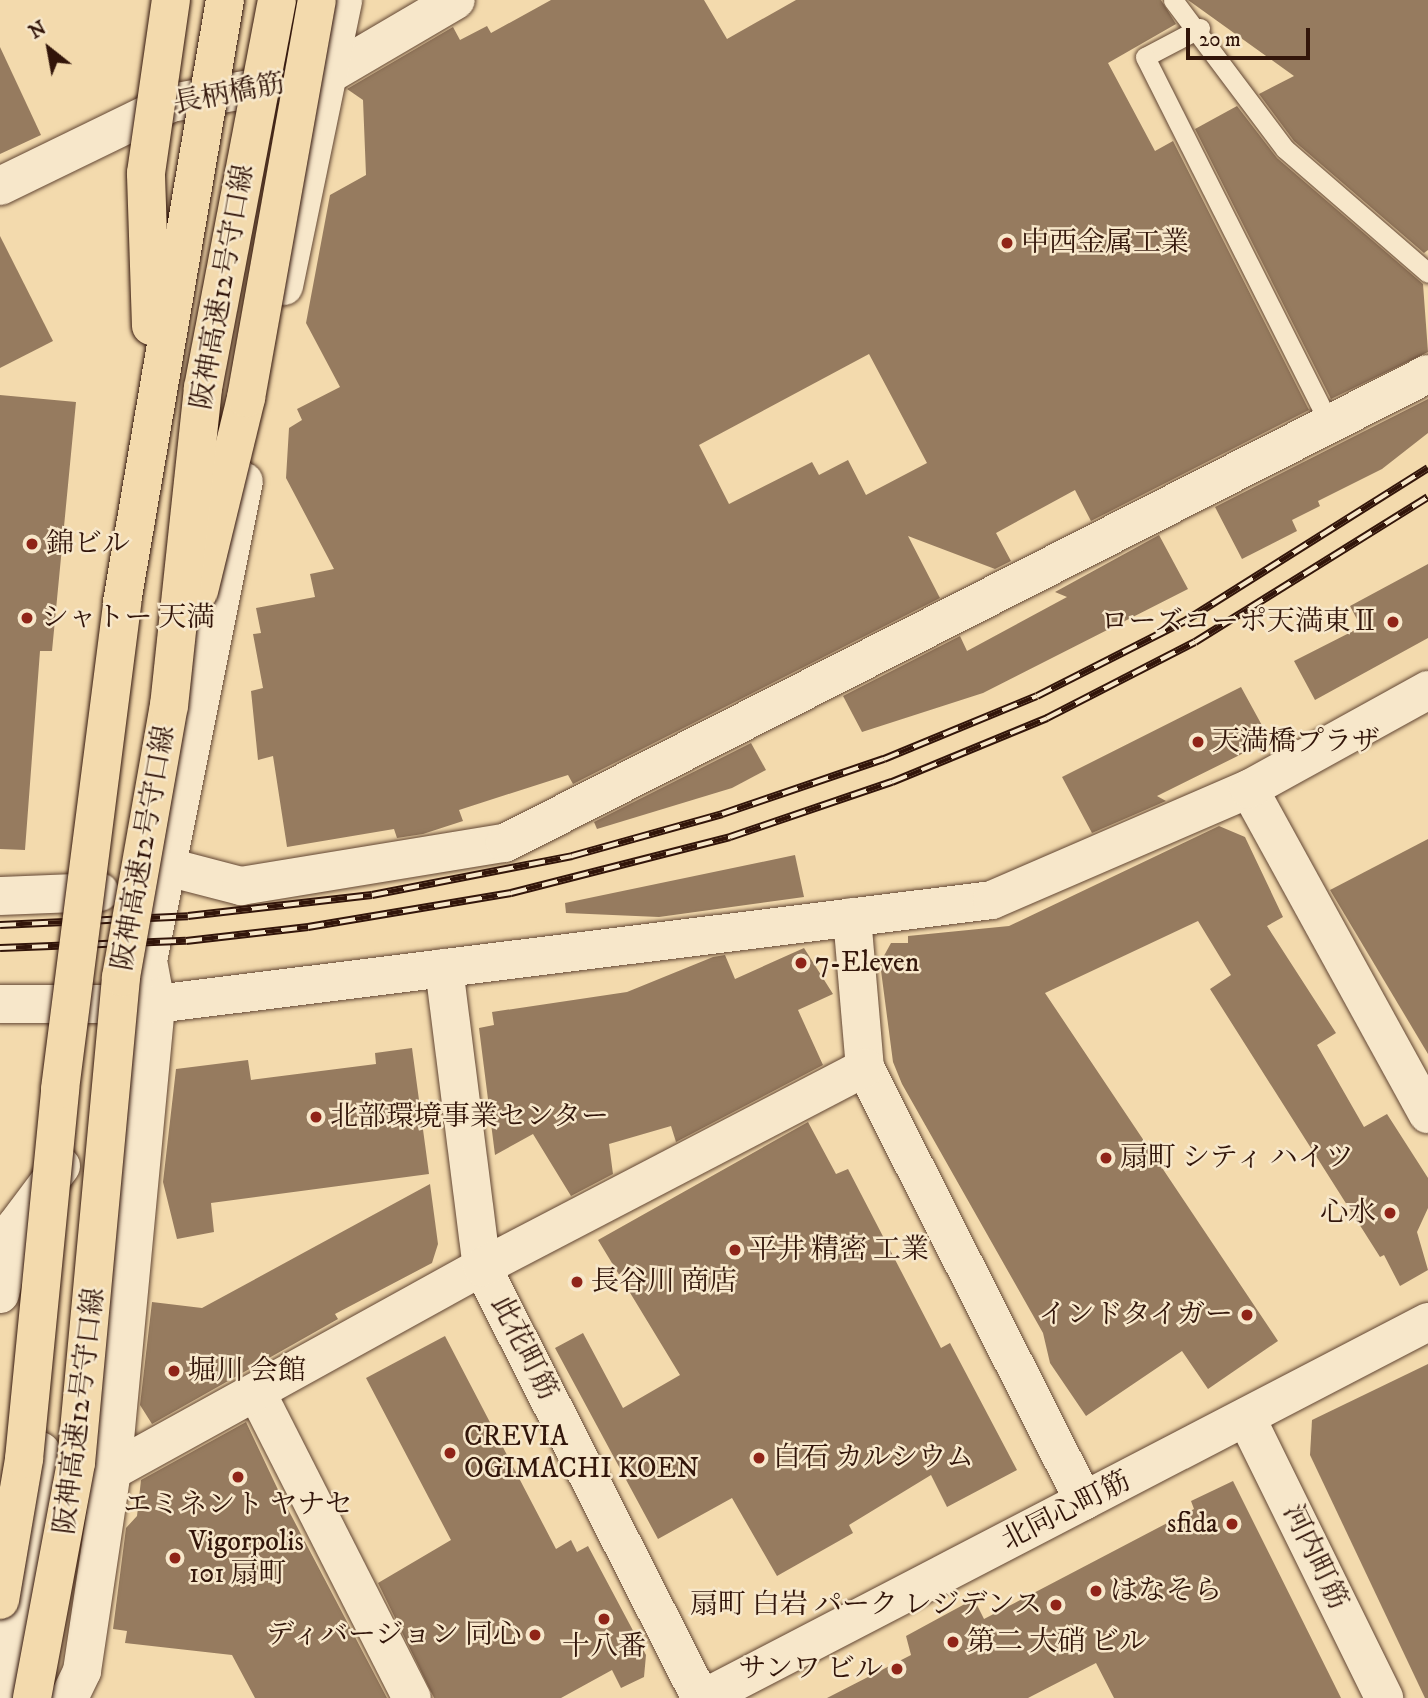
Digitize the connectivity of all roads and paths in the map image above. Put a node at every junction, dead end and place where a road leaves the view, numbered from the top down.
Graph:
1 (171, 0) edge
2 (190, 0) edge
3 (225, 0) edge
4 (276, 0) edge
5 (317, 0) edge
6 (343, 0) edge
7 (456, 0) edge
8 (1173, 0) edge
9 (1200, 28) junction
10 (328, 75) junction
11 (171, 103) junction
12 (0, 186) edge
13 (1428, 273) edge
14 (1428, 374) edge
15 (153, 405) junction
16 (1329, 423) junction
17 (1428, 690) edge
18 (169, 706) junction
19 (1249, 789) junction
20 (164, 866) junction
21 (100, 892) junction
22 (0, 896) edge
23 (852, 917) junction
24 (444, 968) junction
25 (0, 1004) edge
26 (156, 1004) junction
27 (86, 1006) junction
28 (865, 1069) junction
29 (1428, 1114) edge
30 (68, 1157) junction
31 (482, 1267) junction
32 (0, 1294) edge
33 (1428, 1322) edge
34 (258, 1395) junction
35 (1246, 1417) junction
36 (112, 1471) junction
37 (1084, 1501) junction
38 (0, 1600) edge
39 (76, 1685) edge
40 (0, 1698) edge
41 (32, 1698) edge
42 (54, 1698) edge
43 (412, 1698) edge
44 (702, 1698) edge
45 (1384, 1698) edge

1 - 15 highway, bridge
2 - 11 street
3 - 15 highway, 阪神高速12号守口線, bridge
4 - 18 highway, 阪神高速12号守口線, bridge
5 - 18 highway, bridge
6 - 10 street
7 - 10 street, 長柄橋筋
8 - 9 lane
9 - 13 lane
9 - 16 lane
10 - 11 street, 長柄橋筋
10 - 20 street
11 - 12 street, 長柄橋筋
11 - 21 street
14 - 16 street
15 - 38 highway, 阪神高速12号守口線, bridge
16 - 20 street
17 - 19 street
18 - 41 highway, 阪神高速12号守口線, bridge
19 - 23 street
19 - 29 street
20 - 26 street
21 - 22 street
21 - 27 street
23 - 24 street
23 - 28 street
24 - 26 street
24 - 31 street, 此花町筋
25 - 27 street
26 - 27 street
26 - 36 street
27 - 30 street
28 - 31 street
28 - 37 street
30 - 32 street
30 - 40 street
31 - 34 street
31 - 44 street, 此花町筋
33 - 35 street, 北同心町筋
34 - 36 street
34 - 43 street
35 - 37 street, 北同心町筋
35 - 45 street, 河内町筋
36 - 39 street
37 - 44 street, 北同心町筋
39 - 42 street

